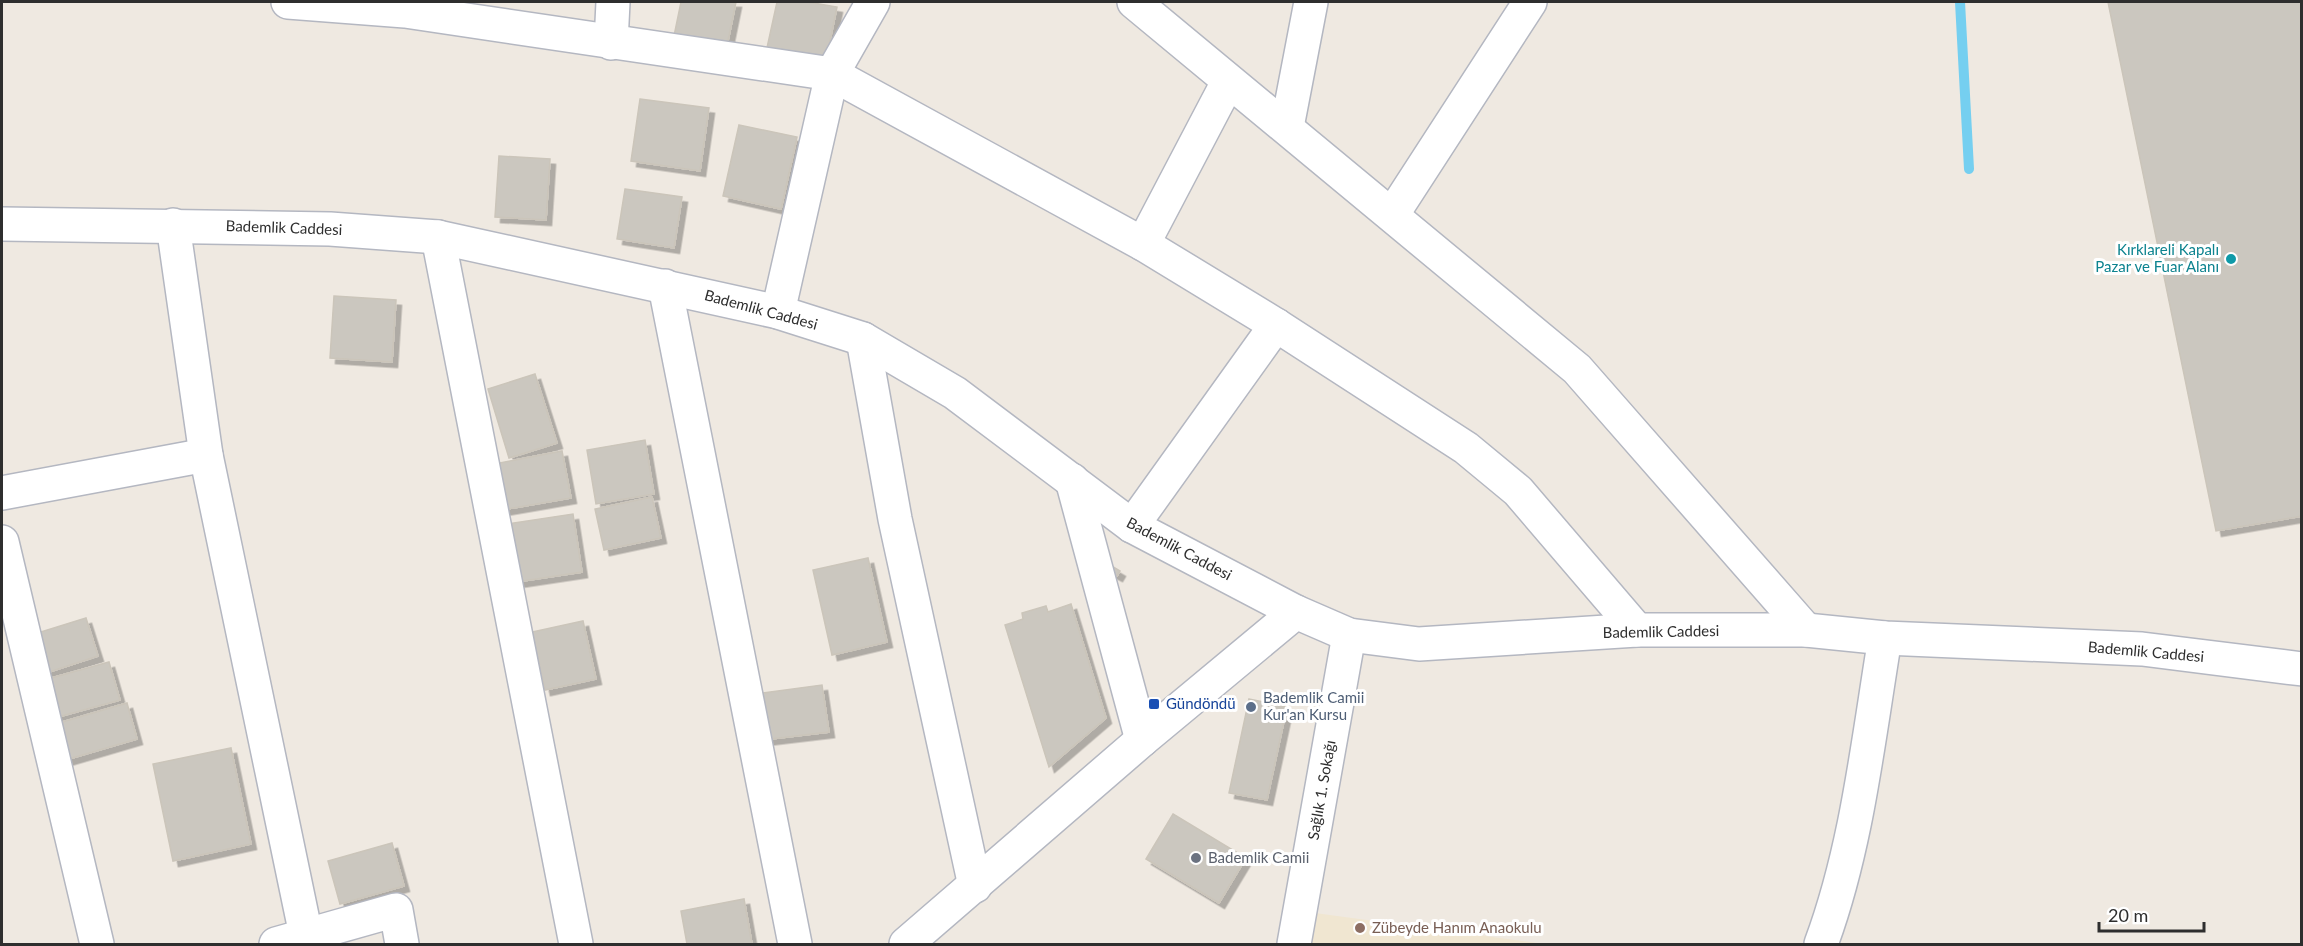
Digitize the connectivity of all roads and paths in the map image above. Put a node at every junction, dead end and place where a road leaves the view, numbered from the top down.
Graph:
1 (288, 2) edge
2 (613, 2) edge
3 (873, 2) edge
4 (1134, 2) edge
5 (1311, 2) edge
6 (1530, 2) edge
7 (405, 6) edge
8 (611, 43) junction
9 (832, 74) junction
10 (1228, 82) junction
11 (1287, 127) junction
12 (1392, 215) junction
13 (2, 224) edge
14 (173, 225) junction
15 (438, 237) junction
16 (1143, 244) junction
17 (665, 286) junction
18 (778, 312) junction
19 (1276, 325) junction
20 (863, 339) junction
21 (206, 455) junction
22 (1072, 480) junction
23 (2, 493) edge
24 (1132, 526) junction
25 (2, 542) edge
26 (1296, 612) junction
27 (1637, 630) junction
28 (1806, 630) junction
29 (1349, 635) junction
30 (1885, 638) junction
31 (2301, 669) edge
32 (1142, 740) junction
33 (975, 886) junction
34 (291, 940) edge
35 (911, 942) edge
36 (97, 945) edge
37 (402, 945) edge
38 (576, 945) edge
39 (795, 945) edge
40 (1294, 945) edge
41 (1821, 945) edge

1 - 7 street
2 - 8 street
3 - 9 street
4 - 10 street
5 - 11 street
6 - 12 street
7 - 8 street
8 - 9 street
9 - 16 street
9 - 18 street
10 - 11 street
10 - 16 street
11 - 12 street
12 - 28 street
13 - 14 street, Bademlik Caddesi
14 - 15 street, Bademlik Caddesi
14 - 21 street
15 - 17 street, Bademlik Caddesi
15 - 38 street
16 - 19 street
17 - 18 street, Bademlik Caddesi
17 - 39 street
18 - 20 street, Bademlik Caddesi
19 - 24 street
19 - 27 street
20 - 22 street, Bademlik Caddesi
20 - 33 street
21 - 23 street
21 - 34 street
22 - 24 street, Bademlik Caddesi
22 - 32 street
24 - 26 street, Bademlik Caddesi
25 - 36 street
26 - 29 street, Bademlik Caddesi
26 - 32 street
27 - 28 street, Bademlik Caddesi
27 - 29 street, Bademlik Caddesi
28 - 30 street, Bademlik Caddesi
29 - 40 street, Sağlık 1. Sokağı
30 - 31 street, Bademlik Caddesi
30 - 41 street
32 - 33 street
33 - 35 street
34 - 37 street

